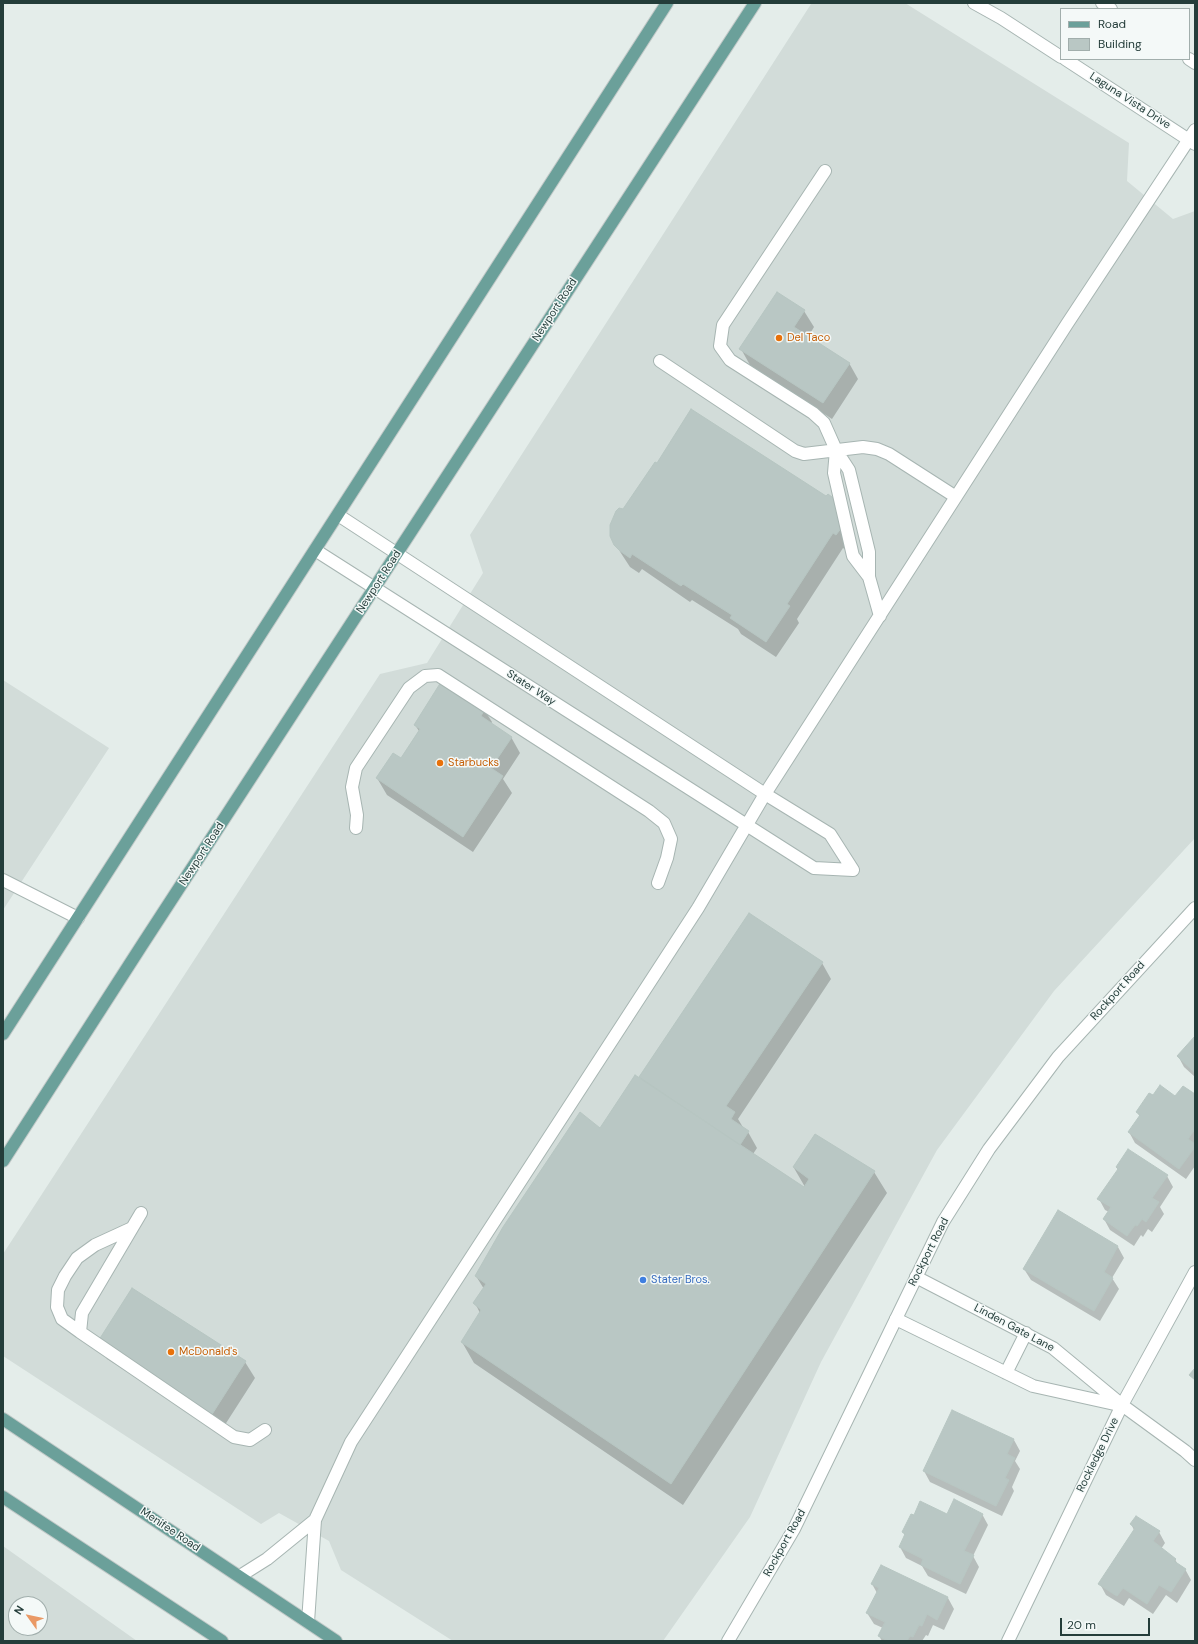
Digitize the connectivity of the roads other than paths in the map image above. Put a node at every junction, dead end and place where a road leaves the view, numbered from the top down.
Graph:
1 (667, 3) edge
2 (755, 3) edge
3 (974, 3) edge
4 (1060, 55) edge
5 (1067, 60) edge
6 (1193, 138) edge
7 (825, 171) dead end
8 (660, 361) dead end
9 (836, 450) junction
10 (956, 497) junction
11 (338, 515) junction
12 (315, 550) junction
13 (397, 554) junction
14 (375, 588) junction
15 (880, 616) junction
16 (765, 794) junction
17 (746, 825) junction
18 (356, 828) dead end
19 (3, 880) edge
20 (658, 882) dead end
21 (1195, 908) edge
22 (78, 918) junction
23 (3, 1034) edge
24 (3, 1161) edge
25 (141, 1214) dead end
26 (132, 1228) junction
27 (1195, 1272) edge
28 (916, 1277) junction
29 (896, 1319) junction
30 (80, 1332) junction
31 (1026, 1333) junction
32 (1006, 1373) junction
33 (1122, 1405) junction
34 (3, 1418) edge
35 (265, 1430) dead end
36 (1195, 1460) edge
37 (3, 1497) edge
38 (315, 1520) junction
39 (240, 1576) junction
40 (308, 1622) junction
41 (222, 1641) edge
42 (336, 1641) edge
43 (728, 1641) edge
44 (1008, 1641) edge

1 - 11 main road
2 - 13 main road, Newport Road
3 - 4 street
5 - 6 street, Laguna Vista Drive
6 - 10 street
7 - 9 street
8 - 9 street
9 - 10 street
9 - 15 street
10 - 15 street
11 - 12 main road
11 - 13 street
12 - 14 street, Stater Way
12 - 22 main road
13 - 14 main road, Newport Road
13 - 16 street
14 - 17 street, Stater Way
14 - 24 main road, Newport Road
15 - 16 street
16 - 17 street
16 - 17 street, Stater Way
17 - 38 street
18 - 20 street
19 - 22 street
21 - 28 street, Rockport Road
22 - 23 main road
25 - 26 street
26 - 30 street
26 - 30 street
27 - 33 street, Rockledge Drive
28 - 29 street, Rockport Road
28 - 31 street, Linden Gate Lane
29 - 32 street, Linden Gate Lane
29 - 43 street, Rockport Road
30 - 35 street
31 - 32 street
31 - 33 street, Linden Gate Lane
32 - 33 street, Linden Gate Lane
33 - 36 street, Linden Gate Lane
33 - 44 street, Rockledge Drive
34 - 39 main road, Menifee Road
37 - 41 main road
38 - 39 street
38 - 40 street
39 - 40 main road, Menifee Road
40 - 42 main road, Menifee Road

